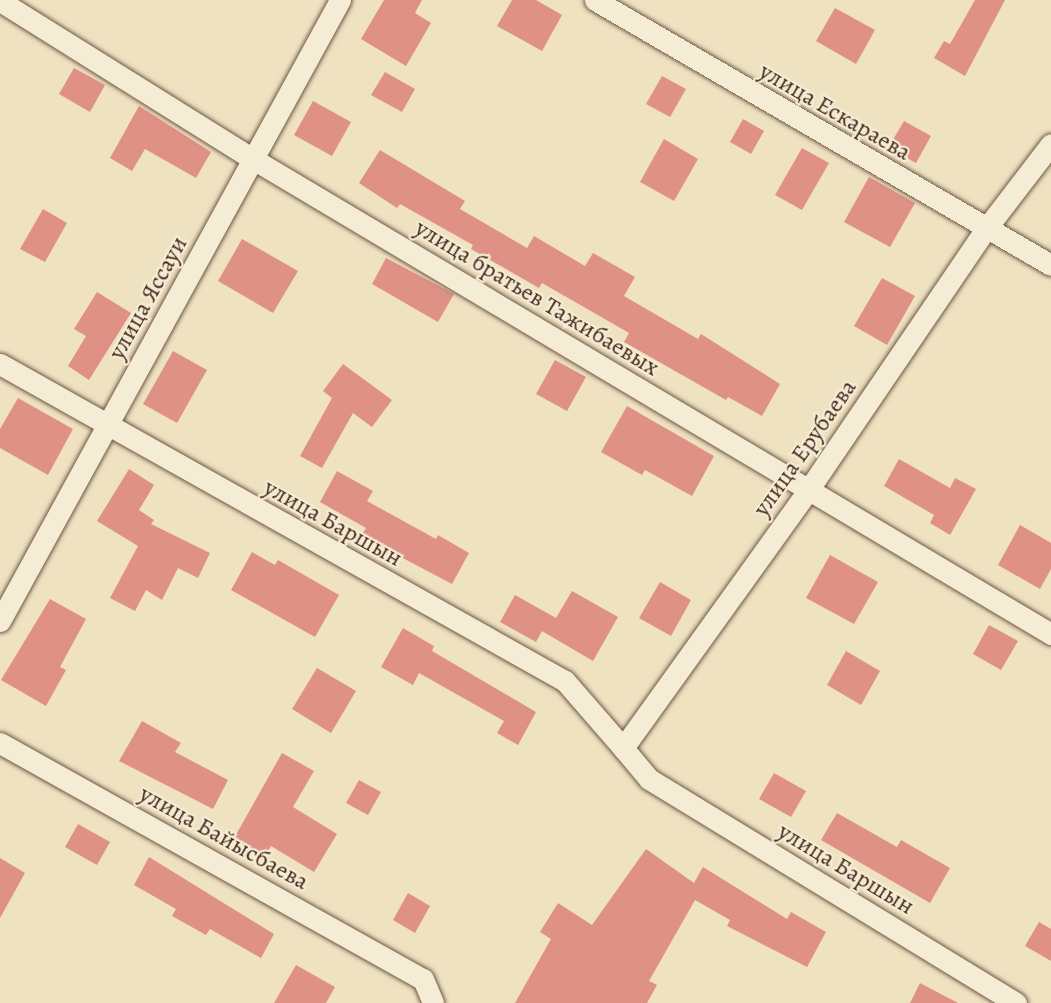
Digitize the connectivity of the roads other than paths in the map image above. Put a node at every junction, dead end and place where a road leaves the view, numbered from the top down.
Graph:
1 (340, 0) edge
2 (595, 0) edge
3 (0, 1) edge
4 (1051, 144) edge
5 (253, 159) junction
6 (985, 230) junction
7 (1051, 265) edge
8 (0, 364) edge
9 (106, 427) junction
10 (809, 489) junction
11 (0, 621) edge
12 (1051, 634) edge
13 (0, 742) edge
14 (624, 748) junction
15 (433, 1003) edge
16 (1016, 1003) edge

1 - 5 street, улица Яссауи
2 - 6 street, улица Ескараева
3 - 5 street, улица братьев Тажибаевых
4 - 6 street, улица Ерубаева
5 - 9 street, улица Яссауи
5 - 10 street, улица братьев Тажибаевых
6 - 7 street, улица Ескараева
6 - 10 street, улица Ерубаева
8 - 9 street, улица Баршын
9 - 11 street, улица Яссауи
9 - 14 street, улица Баршын
10 - 12 street, улица братьев Тажибаевых
10 - 14 street, улица Ерубаева
13 - 15 street, улица Байысбаева
14 - 16 street, улица Баршын

